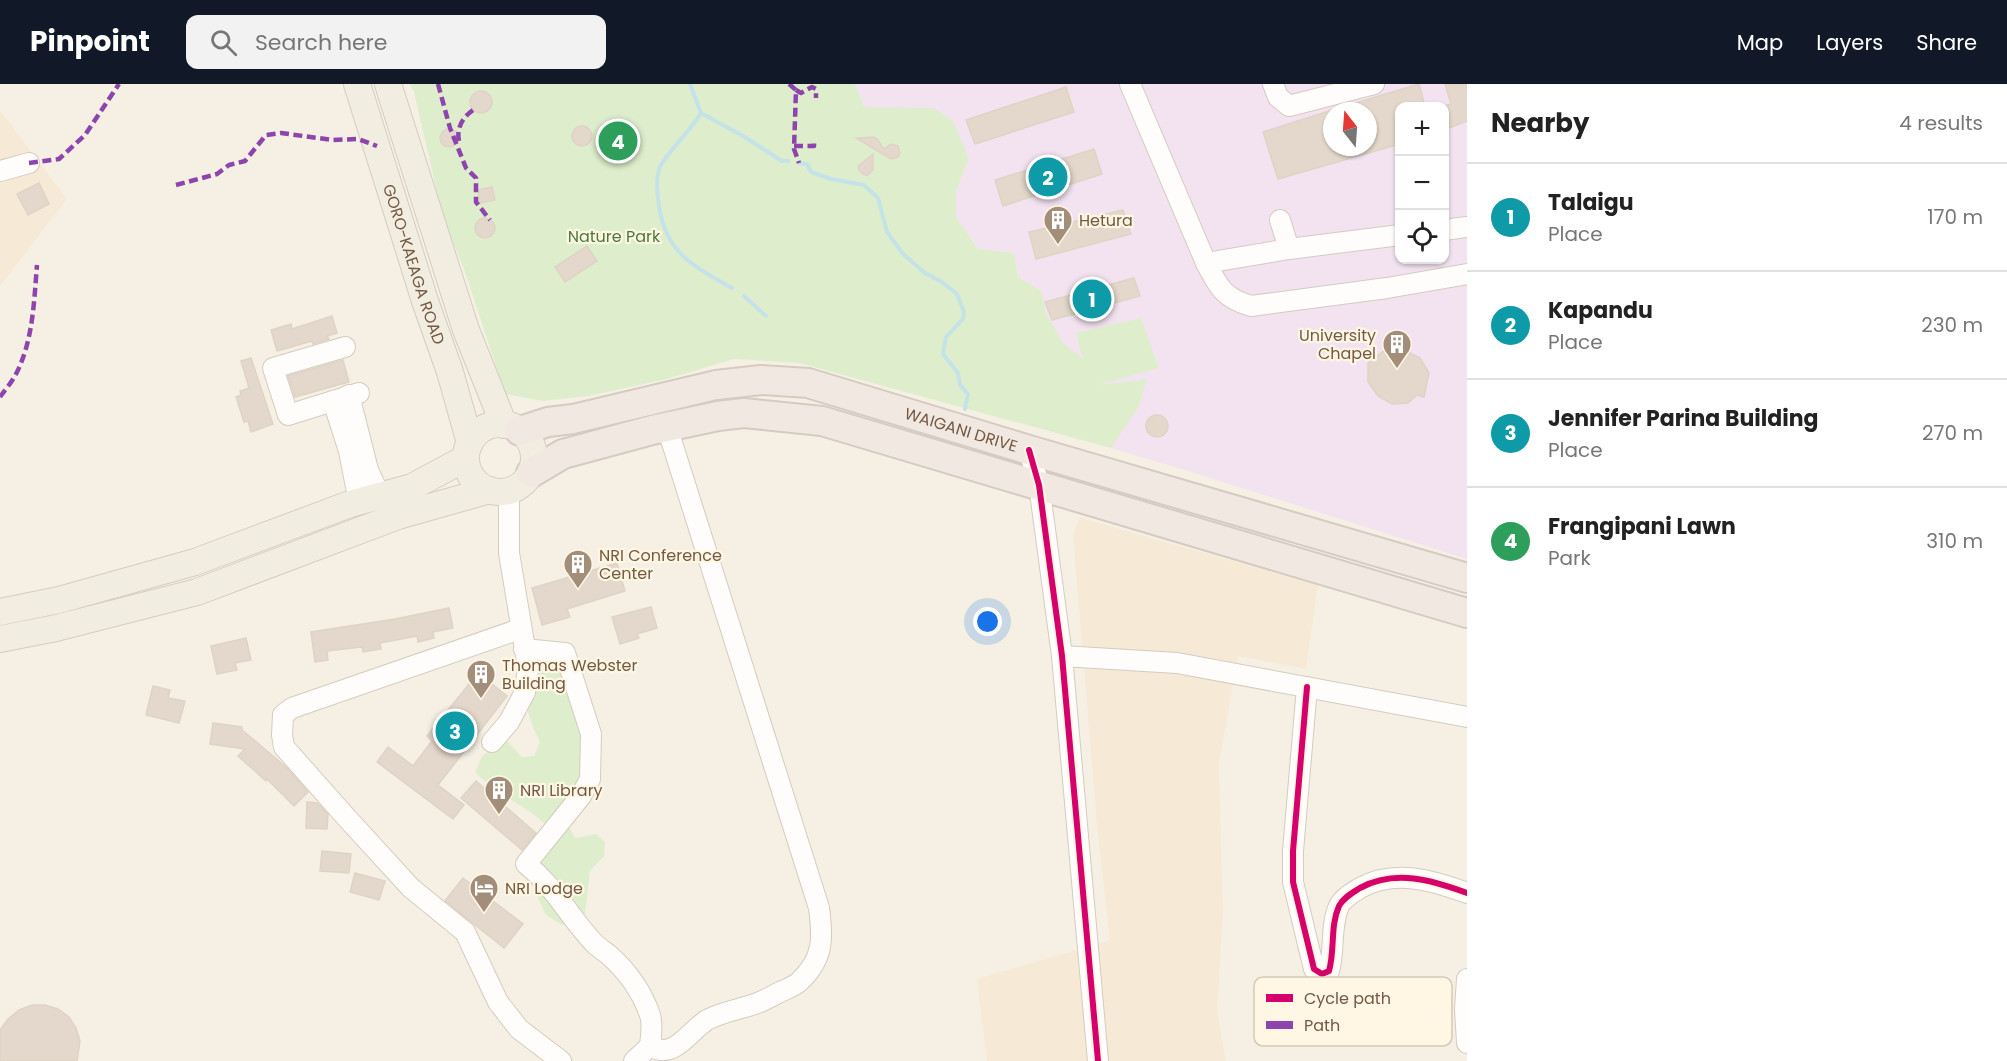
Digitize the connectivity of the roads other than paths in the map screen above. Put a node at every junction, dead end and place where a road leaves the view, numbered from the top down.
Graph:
1 (357, 84) edge
2 (388, 84) edge
3 (1130, 84) edge
4 (1274, 84) edge
5 (1374, 84) edge
6 (29, 163) dead end
7 (0, 171) edge
8 (1280, 220) dead end
9 (1467, 227) edge
10 (1449, 229) edge
11 (1395, 236) edge
12 (1289, 249) junction
13 (1206, 264) junction
14 (1467, 274) edge
15 (345, 347) dead end
16 (667, 427) junction
17 (512, 428) junction
18 (468, 450) junction
19 (1029, 450) junction
20 (510, 485) junction
21 (1039, 485) junction
22 (370, 499) junction
23 (1467, 578) edge
24 (0, 612) edge
25 (1467, 612) edge
26 (520, 629) junction
27 (0, 639) edge
28 (524, 649) junction
29 (1062, 656) junction
30 (1307, 687) junction
31 (1467, 717) edge
32 (492, 742) dead end
33 (1467, 893) edge
34 (1467, 980) edge
35 (1467, 1043) edge
36 (650, 1046) junction
37 (561, 1061) edge
38 (634, 1061) edge
39 (1098, 1061) edge

1 - 18 main road, GORO-KAEAGA ROAD
2 - 17 main road, GORO-KAEAGA ROAD
3 - 13 street
4 - 5 street
6 - 7 street
8 - 12 street
9 - 10 street
11 - 12 street
12 - 13 street
13 - 14 street
15 - 22 street
16 - 20 highway, WAIGANI DRIVE
16 - 21 highway, WAIGANI DRIVE
16 - 36 street
17 - 18 main road
17 - 19 highway, WAIGANI DRIVE
17 - 20 main road
18 - 20 main road
18 - 22 main road
19 - 21 street
19 - 23 highway, WAIGANI DRIVE
20 - 26 street
20 - 27 main road
21 - 25 highway, WAIGANI DRIVE
21 - 29 street
22 - 24 main road
26 - 28 street
26 - 37 street
28 - 32 street
28 - 36 street
29 - 30 street
29 - 39 street
30 - 31 street
30 - 33 street
34 - 35 street
36 - 38 street

